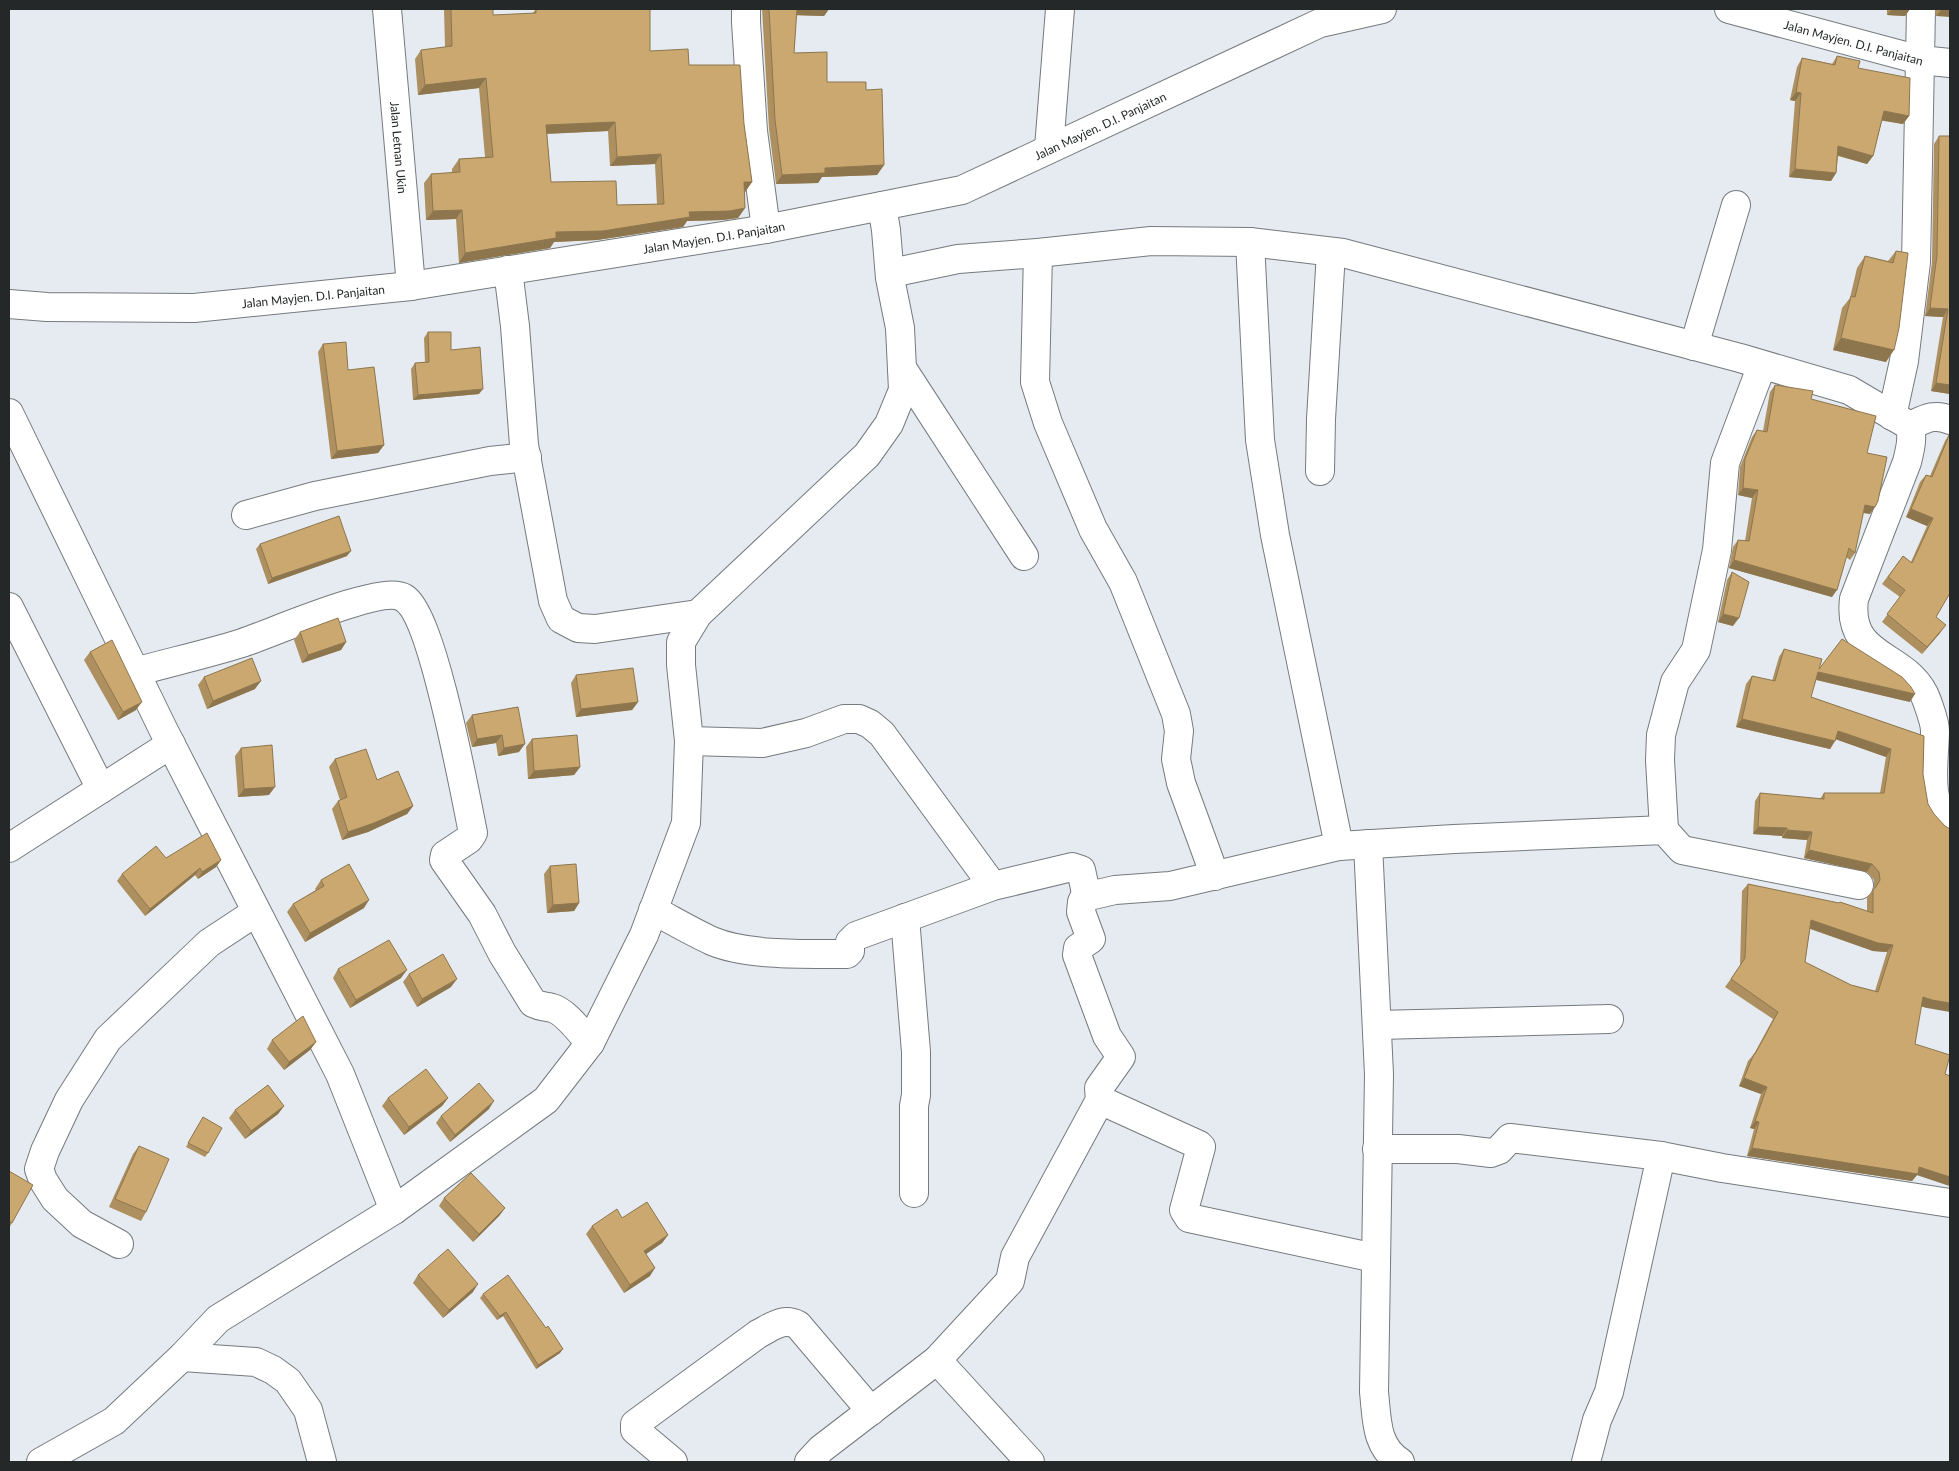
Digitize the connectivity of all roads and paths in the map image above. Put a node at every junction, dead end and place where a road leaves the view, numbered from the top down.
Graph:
1 (387, 9) edge
2 (746, 9) edge
3 (1060, 9) edge
4 (1380, 9) edge
5 (1729, 9) edge
6 (1921, 9) edge
7 (1920, 60) junction
8 (1950, 63) edge
9 (1050, 148) junction
10 (882, 206) junction
11 (1736, 206) dead end
12 (766, 229) junction
13 (1250, 242) junction
14 (1331, 252) junction
15 (1038, 253) junction
16 (891, 273) junction
17 (509, 280) junction
18 (411, 286) junction
19 (9, 304) edge
20 (1694, 346) junction
21 (1762, 365) junction
22 (902, 368) junction
23 (9, 413) edge
24 (1950, 420) edge
25 (1901, 421) junction
26 (527, 457) junction
27 (1320, 471) dead end
28 (246, 515) dead end
29 (1024, 556) dead end
30 (9, 608) edge
31 (698, 614) junction
32 (135, 672) junction
33 (689, 741) junction
34 (171, 744) junction
35 (101, 789) junction
36 (1950, 822) edge
37 (1664, 830) junction
38 (1368, 844) junction
39 (1339, 846) junction
40 (9, 848) edge
41 (1215, 876) junction
42 (1860, 885) dead end
43 (993, 886) junction
44 (1089, 896) junction
45 (653, 910) junction
46 (256, 912) junction
47 (905, 918) junction
48 (1609, 1019) dead end
49 (1378, 1025) junction
50 (590, 1043) junction
51 (1100, 1100) junction
52 (1377, 1149) junction
53 (1661, 1156) junction
54 (914, 1193) dead end
55 (1950, 1203) edge
56 (394, 1210) junction
57 (119, 1244) dead end
58 (1375, 1258) junction
59 (186, 1352) junction
60 (937, 1360) junction
61 (871, 1411) junction
62 (664, 1459) edge
63 (326, 1460) edge
64 (41, 1462) edge
65 (809, 1462) edge
66 (1030, 1462) edge
67 (1400, 1462) edge
68 (1586, 1462) edge

1 - 18 street, Jalan Letnan Ukin
2 - 12 street
3 - 9 street
4 - 9 street, Jalan Mayjen. D.I. Panjaitan
5 - 7 street, Jalan Mayjen. D.I. Panjaitan
6 - 7 street
7 - 8 street, Jalan Mayjen. D.I. Panjaitan
7 - 25 street
9 - 10 street, Jalan Mayjen. D.I. Panjaitan
10 - 12 street, Jalan Mayjen. D.I. Panjaitan
10 - 16 street
11 - 20 street
12 - 17 street, Jalan Mayjen. D.I. Panjaitan
13 - 14 street
13 - 15 street
13 - 39 street
14 - 20 street
14 - 27 street
15 - 16 street
15 - 41 street
16 - 22 street
17 - 18 street, Jalan Mayjen. D.I. Panjaitan
17 - 26 street
18 - 19 street, Jalan Mayjen. D.I. Panjaitan
20 - 21 street
21 - 25 street
21 - 37 street
22 - 29 street
22 - 31 street
23 - 32 street
24 - 25 street
25 - 36 street
26 - 28 street
26 - 31 street
30 - 35 street
31 - 33 street
32 - 34 street
32 - 50 street
33 - 43 street
33 - 45 street
34 - 35 street
34 - 46 street
35 - 40 street
37 - 38 street
37 - 42 street
38 - 39 street
38 - 49 street
39 - 41 street
41 - 44 street
43 - 44 street
43 - 47 street
44 - 51 street
45 - 47 street
45 - 50 street
46 - 56 street
46 - 57 street
47 - 54 street
48 - 49 street
49 - 52 street
50 - 56 street
51 - 58 street
51 - 60 street
52 - 53 street
52 - 58 street
53 - 55 street
53 - 68 street
56 - 59 street
58 - 67 street
59 - 63 street
59 - 64 street
60 - 61 street
60 - 66 street
61 - 62 street
61 - 65 street

